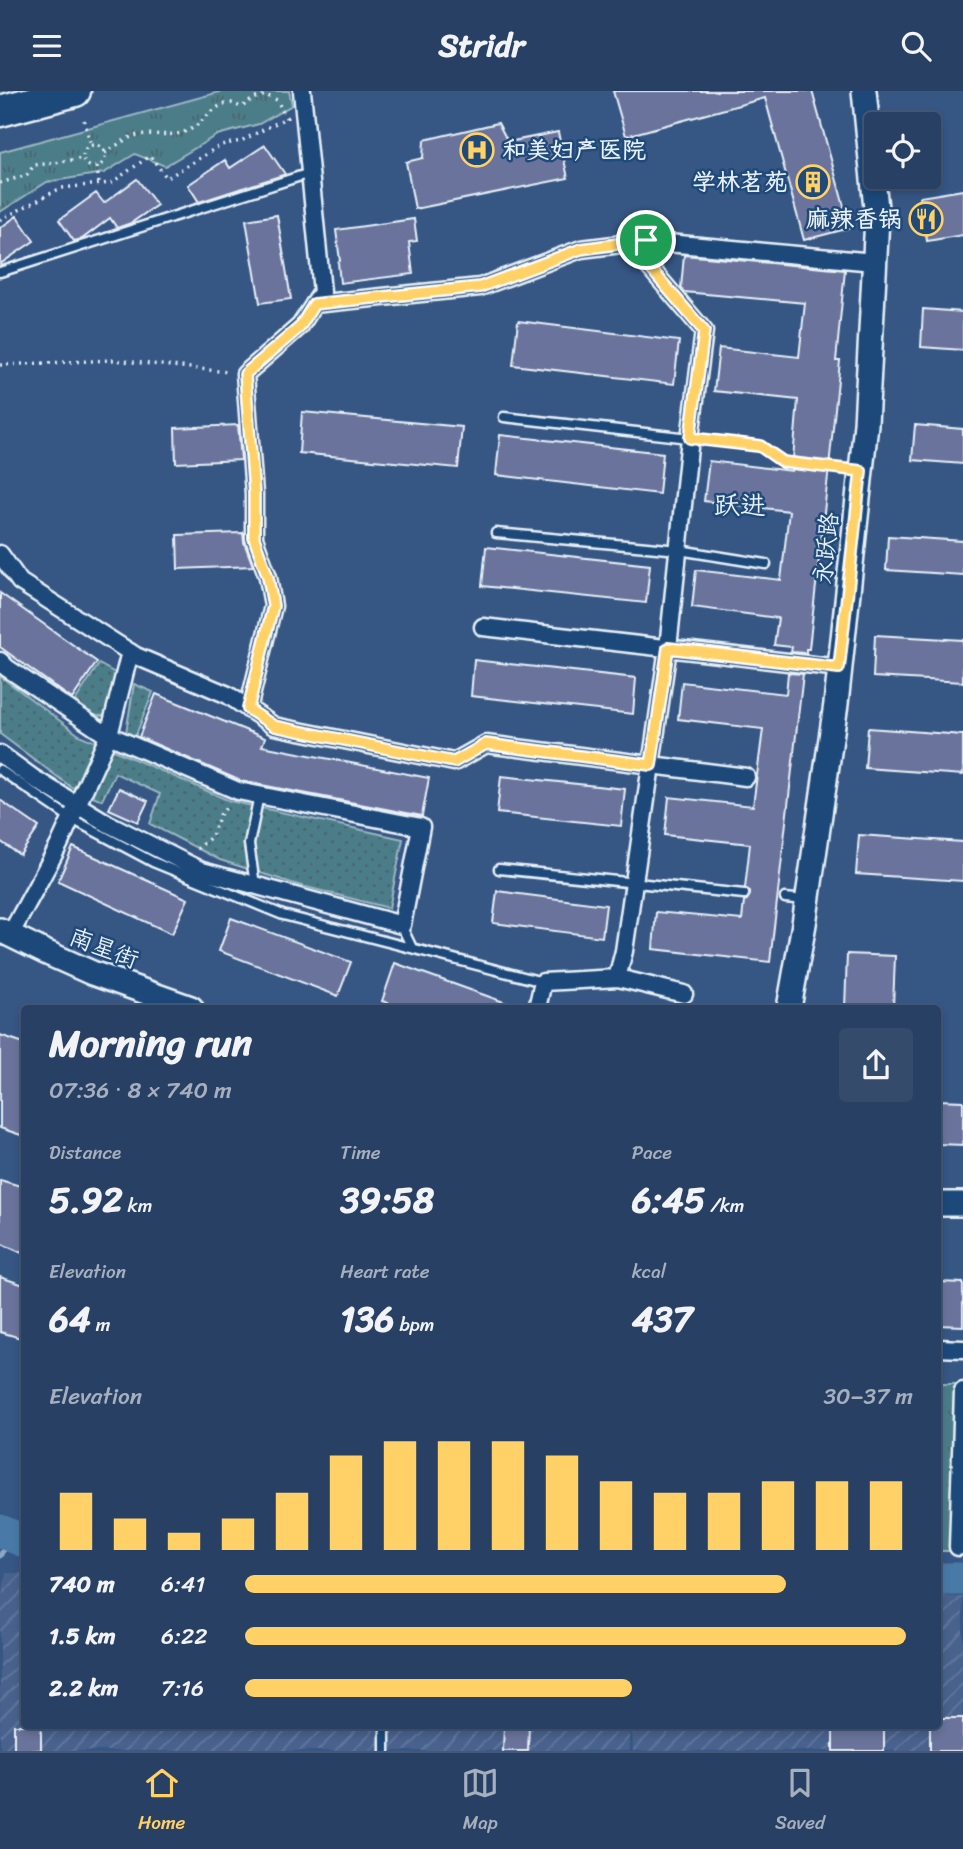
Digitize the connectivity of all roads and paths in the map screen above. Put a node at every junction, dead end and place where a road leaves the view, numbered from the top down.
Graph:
1 (75, 91) edge
2 (302, 91) edge
3 (864, 91) edge
4 (304, 109) junction
5 (0, 111) edge
6 (286, 118) junction
7 (84, 120) dead end
8 (91, 145) junction
9 (104, 152) junction
10 (83, 158) junction
11 (97, 167) junction
12 (310, 173) junction
13 (0, 183) edge
14 (99, 184) junction
15 (0, 220) edge
16 (646, 240) junction
17 (874, 262) junction
18 (0, 272) edge
19 (314, 304) junction
20 (0, 365) edge
21 (245, 374) junction
22 (504, 417) dead end
23 (690, 438) junction
24 (783, 462) joint
25 (861, 471) junction
26 (496, 534) dead end
27 (679, 550) junction
28 (0, 554) edge
29 (766, 564) dead end
30 (482, 627) dead end
31 (668, 648) junction
32 (130, 652) junction
33 (0, 661) edge
34 (839, 668) junction
35 (248, 709) junction
36 (109, 735) junction
37 (0, 754) edge
38 (651, 765) junction
39 (0, 769) edge
40 (746, 777) dead end
41 (238, 791) junction
42 (259, 795) junction
43 (75, 813) junction
44 (181, 861) junction
45 (499, 869) dead end
46 (634, 883) junction
47 (254, 885) junction
48 (744, 894) dead end
49 (401, 925) junction
50 (5, 932) edge
51 (412, 948) junction
52 (617, 978) junction
53 (543, 982) junction
54 (684, 994) dead end
55 (183, 1005) edge
56 (538, 1005) edge
57 (789, 1005) edge
58 (941, 1204) edge
59 (963, 1204) edge
60 (941, 1348) edge
61 (963, 1349) edge
62 (963, 1391) edge
63 (958, 1548) dead end
64 (385, 1729) edge
65 (385, 1751) edge

1 - 5 highway
2 - 4 street
3 - 17 street, 永跃路
4 - 6 path
4 - 12 street
6 - 9 path
6 - 14 path
7 - 8 path
8 - 9 path
8 - 10 path
9 - 11 path
10 - 11 path
10 - 13 path
11 - 14 path
12 - 18 lane
12 - 19 street
14 - 15 path
16 - 17 street
16 - 19 street
16 - 23 street
17 - 25 street, 永跃路
19 - 21 street
20 - 21 path
21 - 35 street
22 - 23 lane
23 - 24 lane
23 - 27 street
24 - 25 path
25 - 34 street, 永跃路
26 - 27 lane
27 - 29 lane
27 - 31 street
28 - 32 street
30 - 31 street
31 - 34 street
31 - 38 street
32 - 35 street
32 - 36 street
33 - 36 street
34 - 57 street, 永跃路
35 - 38 street
36 - 41 street
36 - 43 street
37 - 43 street
38 - 40 street
38 - 46 street
39 - 43 lane
41 - 42 street
41 - 44 path
42 - 47 lane
42 - 49 street
43 - 44 street
43 - 50 street
43 - 51 lane
44 - 47 street
45 - 46 lane
46 - 48 lane
46 - 52 street
47 - 49 street
49 - 51 lane
50 - 55 street, 南星街
51 - 53 lane
52 - 53 street
52 - 54 street
53 - 56 street
58 - 59 street
60 - 61 street
62 - 63 street
64 - 65 lane

